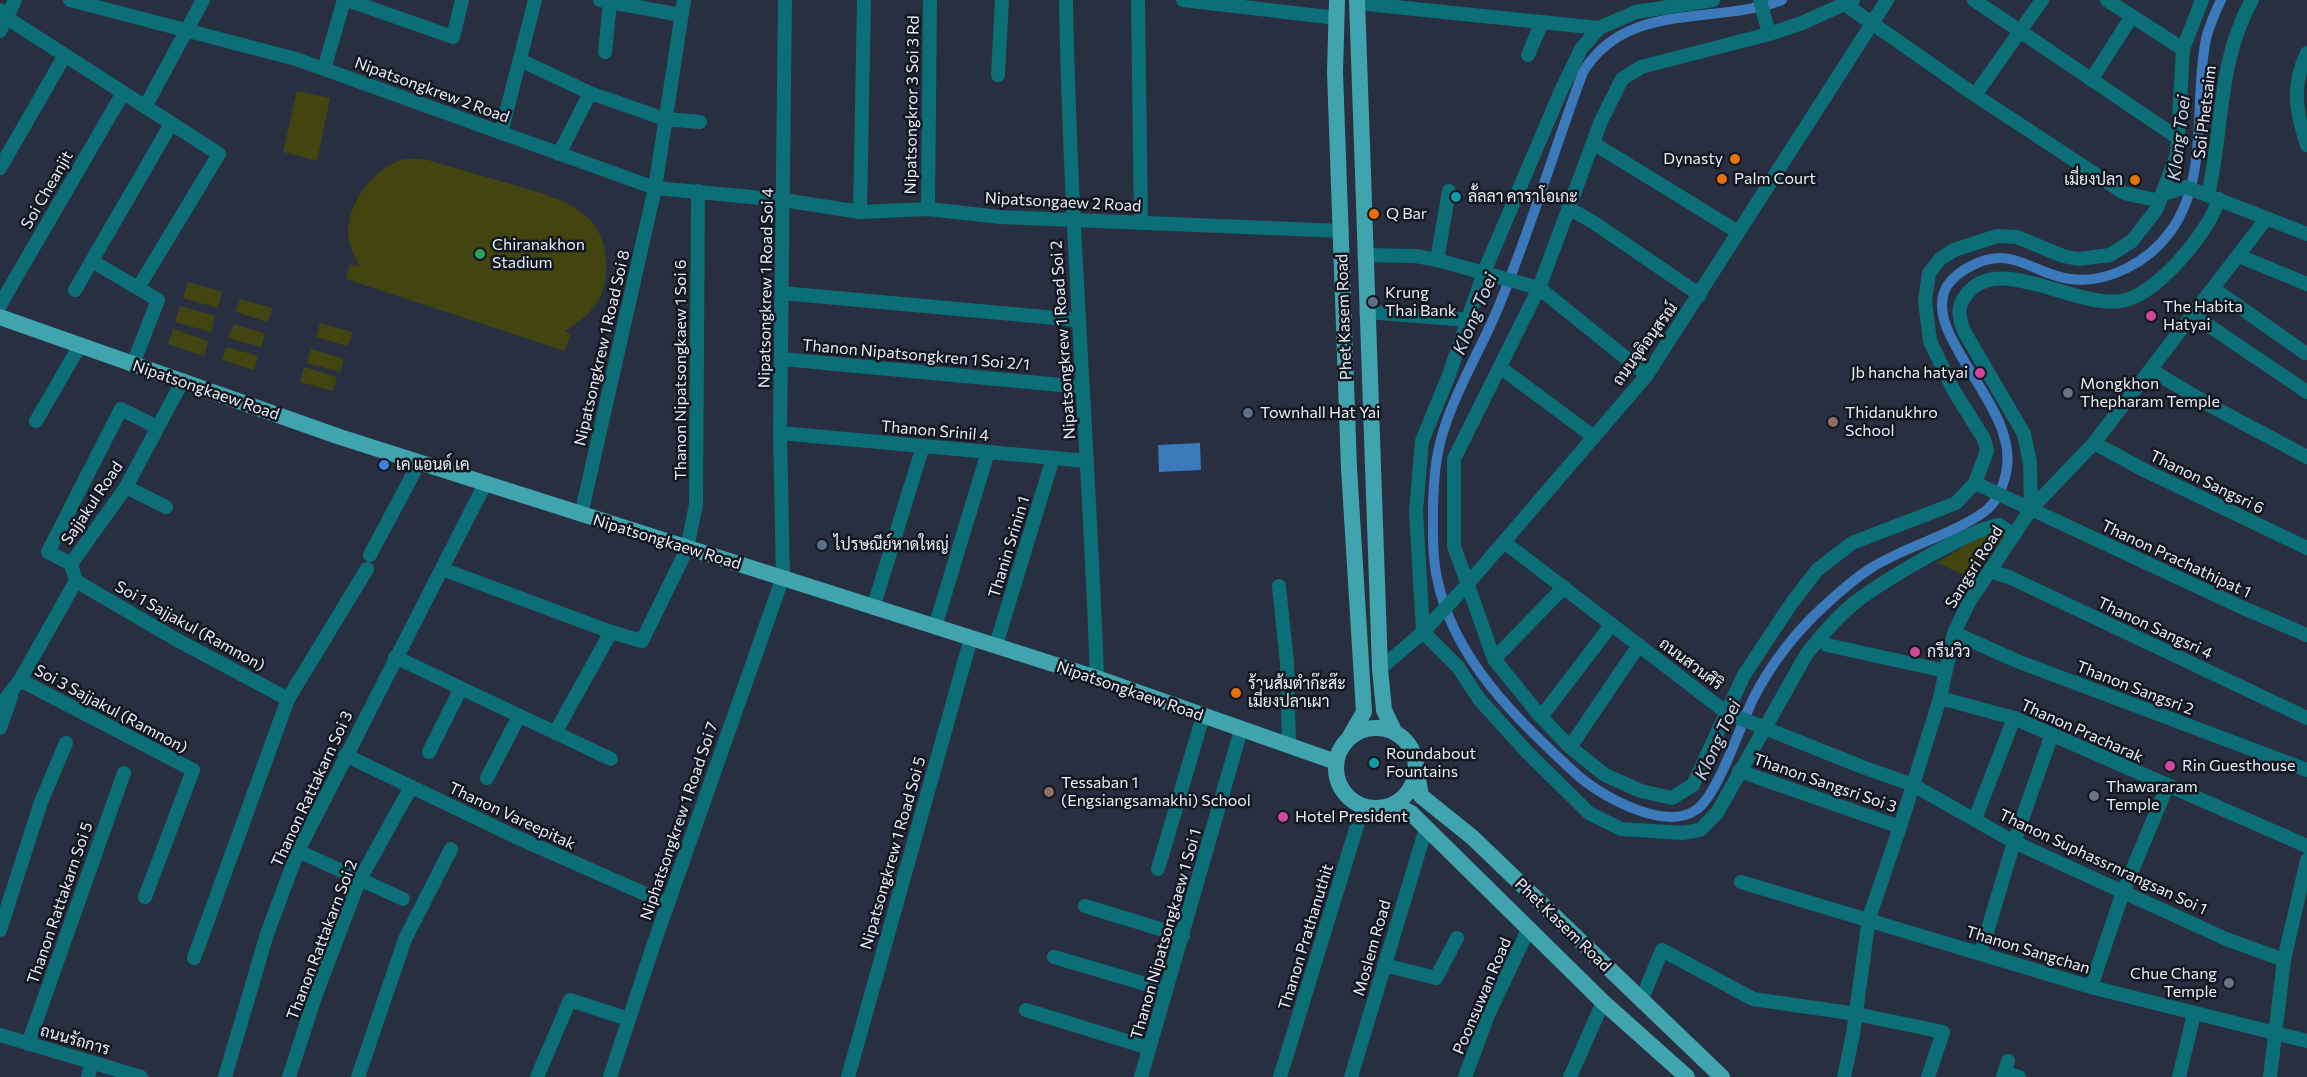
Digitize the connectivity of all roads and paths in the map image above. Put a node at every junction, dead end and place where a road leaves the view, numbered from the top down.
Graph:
1 (15, 0) edge
2 (70, 0) edge
3 (203, 0) edge
4 (346, 0) edge
5 (462, 0) edge
6 (535, 0) edge
7 (684, 0) edge
8 (785, 0) edge
9 (864, 0) edge
10 (930, 0) edge
11 (1002, 0) edge
12 (1066, 0) edge
13 (1138, 0) edge
14 (1183, 0) edge
15 (1337, 0) edge
16 (1713, 0) edge
17 (1760, 0) edge
18 (1887, 0) edge
19 (1974, 0) edge
20 (2042, 0) edge
21 (2107, 0) edge
22 (2202, 0) edge
23 (2252, 0) edge
24 (605, 1) edge
25 (1357, 2) edge
26 (1850, 3) edge
27 (115, 6) edge
28 (681, 15) junction
29 (2132, 16) junction
30 (1337, 18) junction
31 (2, 20) edge
32 (1542, 22) junction
33 (1872, 24) junction
34 (1599, 28) junction
35 (1768, 30) junction
36 (187, 32) junction
37 (2020, 33) junction
38 (2183, 49) junction
39 (605, 52) dead end
40 (2307, 53) edge
41 (65, 55) junction
42 (1528, 55) dead end
43 (520, 60) junction
44 (324, 69) junction
45 (1335, 72) junction
46 (1358, 72) junction
47 (998, 75) dead end
48 (2091, 80) junction
49 (123, 93) junction
50 (590, 93) junction
51 (1975, 95) junction
52 (144, 107) junction
53 (665, 119) junction
54 (700, 122) dead end
55 (171, 124) junction
56 (501, 133) junction
57 (2178, 138) junction
58 (1593, 144) junction
59 (2307, 145) edge
60 (559, 154) junction
61 (2174, 163) junction
62 (0, 168) edge
63 (2186, 186) junction
64 (655, 188) junction
65 (698, 191) junction
66 (1449, 191) dead end
67 (2210, 196) junction
68 (2161, 197) junction
69 (783, 200) junction
70 (1568, 208) junction
71 (928, 210) junction
72 (860, 212) junction
73 (1072, 219) junction
74 (2266, 219) junction
75 (1142, 223) junction
76 (1342, 231) junction
77 (1738, 232) junction
78 (2307, 234) edge
79 (1364, 255) junction
80 (2239, 256) junction
81 (1437, 260) junction
82 (92, 261) junction
83 (1484, 272) junction
84 (2307, 284) edge
85 (138, 288) junction
86 (1539, 288) junction
87 (2214, 289) junction
88 (75, 290) dead end
89 (782, 293) junction
90 (1700, 295) junction
91 (0, 305) edge
92 (1366, 312) junction
93 (2193, 315) junction
94 (0, 317) edge
95 (1078, 320) junction
96 (1468, 320) junction
97 (79, 347) junction
98 (2305, 353) dead end
99 (782, 359) junction
100 (133, 364) junction
101 (1501, 368) junction
102 (2151, 370) junction
103 (1647, 375) junction
104 (183, 380) junction
105 (1082, 387) junction
106 (2307, 392) edge
107 (36, 421) dead end
108 (157, 427) junction
109 (780, 433) junction
110 (1594, 437) junction
111 (2094, 443) junction
112 (922, 446) junction
113 (988, 452) junction
114 (2307, 457) edge
115 (1053, 458) junction
116 (1087, 461) junction
117 (419, 463) junction
118 (1372, 467) junction
119 (1349, 468) junction
120 (485, 484) junction
121 (1980, 485) junction
122 (126, 487) junction
123 (166, 507) dead end
124 (2031, 510) junction
125 (581, 515) junction
126 (2014, 535) junction
127 (1504, 542) junction
128 (2307, 548) edge
129 (687, 549) junction
130 (71, 564) junction
131 (442, 570) junction
132 (1989, 571) junction
133 (783, 577) junction
134 (76, 581) junction
135 (1279, 586) dead end
136 (1466, 586) junction
137 (1564, 587) junction
138 (873, 608) junction
139 (1612, 624) junction
140 (935, 627) junction
141 (611, 632) junction
142 (1423, 632) junction
143 (1954, 633) junction
144 (2307, 635) edge
145 (971, 638) junction
146 (996, 645) junction
147 (1639, 645) junction
148 (1827, 645) dead end
149 (395, 657) junction
150 (1494, 659) junction
151 (1380, 669) junction
152 (1945, 671) junction
153 (1097, 678) junction
154 (17, 684) junction
155 (461, 688) junction
156 (1940, 698) junction
157 (288, 699) junction
158 (0, 706) edge
159 (0, 713) edge
160 (1728, 713) junction
161 (519, 716) junction
162 (1203, 716) junction
163 (1541, 717) junction
164 (2014, 718) junction
165 (2307, 718) edge
166 (0, 728) edge
167 (1761, 728) junction
168 (1241, 730) junction
169 (1394, 732) junction
170 (555, 733) junction
171 (2052, 734) junction
172 (1349, 738) junction
173 (66, 743) dead end
174 (1289, 746) junction
175 (1570, 747) junction
176 (429, 752) dead end
177 (345, 755) junction
178 (611, 759) dead end
179 (1336, 762) junction
180 (1416, 768) junction
181 (2307, 770) edge
182 (1739, 771) junction
183 (124, 773) dead end
184 (487, 778) dead end
185 (1913, 784) junction
186 (411, 787) junction
187 (2167, 787) junction
188 (1363, 806) junction
189 (1384, 807) junction
190 (1975, 819) junction
191 (1900, 827) junction
192 (1426, 828) junction
193 (2014, 842) junction
194 (2307, 846) edge
195 (451, 849) dead end
196 (298, 851) junction
197 (2307, 860) edge
198 (1158, 869) dead end
199 (359, 880) junction
200 (1741, 882) dead end
201 (2123, 892) junction
202 (145, 897) dead end
203 (403, 899) dead end
204 (668, 904) junction
205 (1085, 906) dead end
206 (1869, 918) junction
207 (1529, 928) junction
208 (0, 930) edge
209 (1183, 936) junction
210 (1457, 938) dead end
211 (1981, 952) junction
212 (1054, 957) dead end
213 (194, 958) dead end
214 (2284, 960) junction
215 (1384, 965) junction
216 (2091, 987) junction
217 (1166, 990) junction
218 (1641, 1001) junction
219 (1603, 1002) junction
220 (1026, 1011) dead end
221 (1856, 1014) junction
222 (2194, 1014) junction
223 (628, 1019) junction
224 (2273, 1033) junction
225 (0, 1035) edge
226 (2307, 1041) edge
227 (28, 1044) junction
228 (1149, 1048) junction
229 (92, 1062) junction
230 (2005, 1070) edge
231 (88, 1077) edge
232 (141, 1077) edge
233 (225, 1077) edge
234 (289, 1077) edge
235 (358, 1077) edge
236 (537, 1077) edge
237 (610, 1077) edge
238 (848, 1077) edge
239 (1141, 1077) edge
240 (1280, 1077) edge
241 (1351, 1077) edge
242 (1465, 1077) edge
243 (1570, 1077) edge
244 (1687, 1077) edge
245 (1722, 1077) edge
246 (1844, 1077) edge
247 (1928, 1077) edge
248 (2019, 1077) edge
249 (2179, 1077) edge
250 (2270, 1077) edge

1 - 31 street
2 - 27 street, Nipatsongkrew 2 Road
3 - 36 street
4 - 5 street
4 - 44 street
6 - 43 street
7 - 28 street, Nipatsongkrew 1 Road Soi 8
8 - 69 street, Nipatsongkrew 1 Road Soi 4
9 - 72 street
10 - 71 street, Nipatsongkror 3 Soi 3 Rd
11 - 47 street
12 - 73 street, Nipatsongkrew 1 Road Soi 2
13 - 75 street
14 - 30 street
15 - 30 main road, Phet Kasem Road
16 - 34 street
17 - 35 street
18 - 33 street, ถนนจุติอนุสรณ์
19 - 37 street
20 - 37 street
21 - 29 street
22 - 38 street
23 - 67 street, Soi Phetsaim
24 - 28 street
24 - 39 street
25 - 32 street
25 - 46 main road, Phet Kasem Road
26 - 33 street
26 - 35 street
27 - 36 street, Nipatsongkrew 2 Road
28 - 53 street, Nipatsongkrew 1 Road Soi 8
29 - 38 street
29 - 48 street
30 - 45 main road, Phet Kasem Road
31 - 41 street
32 - 34 street
32 - 42 street
33 - 51 street
33 - 77 street, ถนนจุติอนุสรณ์
34 - 83 street
35 - 58 street
36 - 44 street, Nipatsongkrew 2 Road
36 - 52 street
37 - 48 street
37 - 51 street
38 - 57 street
40 - 59 street
41 - 49 street
41 - 62 street
43 - 50 street
43 - 56 street
44 - 56 street, Nipatsongkrew 2 Road
45 - 46 main road
45 - 76 main road, Phet Kasem Road
46 - 79 main road, Phet Kasem Road
48 - 57 street
49 - 52 street
49 - 91 street, Soi Cheanjit
50 - 53 street
50 - 60 street
51 - 68 street
52 - 55 street
53 - 54 street
53 - 64 street, Nipatsongkrew 1 Road Soi 8
55 - 82 street
55 - 85 street
56 - 60 street, Nipatsongkrew 2 Road
57 - 61 street
58 - 70 street
58 - 77 street
60 - 64 street, Nipatsongkrew 2 Road
61 - 63 street
61 - 68 street
63 - 67 street
63 - 68 street
64 - 65 street, Nipatsongkrew 2 Road
64 - 125 street, Nipatsongkrew 1 Road Soi 8
65 - 69 street, Nipatsongkrew 2 Road
65 - 129 street, Thanon Nipatsongkaew 1 Soi 6
66 - 81 street
67 - 74 street
67 - 124 street, Soi Phetsaim
68 - 121 street
69 - 72 street, Nipatsongaew 2 Road
69 - 89 street, Nipatsongkrew 1 Road Soi 4
70 - 86 street
70 - 90 street
71 - 72 street, Nipatsongaew 2 Road
71 - 73 street, Nipatsongaew 2 Road
73 - 75 street, Nipatsongaew 2 Road
73 - 95 street, Nipatsongkrew 1 Road Soi 2
74 - 78 street
74 - 80 street, Sangsri Road
75 - 76 street, Nipatsongaew 2 Road
76 - 119 main road, Phet Kasem Road
77 - 90 street, ถนนจุติอนุสรณ์
79 - 81 street
79 - 92 main road, Phet Kasem Road
80 - 84 street
80 - 87 street, Sangsri Road
81 - 83 street
82 - 85 street
82 - 88 street
83 - 86 street
83 - 96 street
85 - 100 street
86 - 101 street
86 - 103 street
87 - 93 street, Sangsri Road
87 - 98 street
89 - 95 street
89 - 99 street, Nipatsongkrew 1 Road Soi 4
90 - 103 street, ถนนจุติอนุสรณ์
92 - 96 street
92 - 118 main road, Phet Kasem Road
93 - 102 street, Sangsri Road
93 - 106 street
94 - 97 main road, Nipatsongkaew Road
95 - 105 street, Nipatsongkrew 1 Road Soi 2
96 - 142 street
97 - 100 main road, Nipatsongkaew Road
97 - 107 street
99 - 105 street, Thanon Nipatsongkren 1 Soi 2/1
99 - 109 street, Nipatsongkrew 1 Road Soi 4
100 - 104 main road, Nipatsongkaew Road
101 - 110 street
101 - 136 street
102 - 111 street, Sangsri Road
102 - 114 street
103 - 110 street, ถนนจุติอนุสรณ์
104 - 108 street, Sajjakul Road
104 - 117 main road, Nipatsongkaew Road
105 - 116 street, Nipatsongkrew 1 Road Soi 2
108 - 122 street, Sajjakul Road
108 - 130 street
109 - 112 street, Thanon Srinil 4
109 - 133 street, Nipatsongkrew 1 Road Soi 4
110 - 127 street, ถนนจุติอนุสรณ์
111 - 124 street, Sangsri Road
111 - 128 street, Thanon Sangsri 6
112 - 113 street, Thanon Srinil 4
112 - 138 street
113 - 115 street, Thanon Srinil 4
113 - 140 street
115 - 116 street, Thanon Srinil 4
115 - 146 street, Thanin Srinin 1
116 - 153 street, Nipatsongkrew 1 Road Soi 2
117 - 120 main road, Nipatsongkaew Road
117 - 157 street
118 - 119 main road
118 - 151 main road, Phet Kasem Road
119 - 172 main road, Phet Kasem Road
120 - 125 main road, Nipatsongkaew Road
120 - 131 street, Thanon Rattakarn Soi 3
121 - 124 street, Thanon Prachathipat 1
121 - 160 street
122 - 123 street
122 - 130 street, Sajjakul Road
124 - 126 street, Sangsri Road
124 - 144 street, Thanon Prachathipat 1
125 - 129 main road, Nipatsongkaew Road
126 - 132 street, Sangsri Road
126 - 167 street
127 - 136 street, ถนนจุติอนุสรณ์
127 - 137 street, ถนนสวนศิริ
129 - 133 main road, Nipatsongkaew Road
129 - 141 street, Thanon Nipatsongkaew 1 Soi 6
130 - 134 street, Sajjakul Road
131 - 141 street
131 - 149 street, Thanon Rattakarn Soi 3
132 - 143 street, Sangsri Road
132 - 165 street, Thanon Sangsri 4
133 - 138 main road, Nipatsongkaew Road
133 - 204 street, Niphatsongkrew 1 Road Soi 7
134 - 154 street
134 - 157 street, Soi 1 Sajjakul (Ramnon)
135 - 174 street
136 - 142 street, ถนนจุติอนุสรณ์
136 - 150 street
137 - 139 street, ถนนสวนศิริ
137 - 150 street
138 - 140 main road, Nipatsongkaew Road
139 - 147 street, ถนนสวนศิริ
139 - 163 street
140 - 145 main road, Nipatsongkaew Road
141 - 170 street
142 - 151 street, ถนนจุติอนุสรณ์
142 - 182 street
143 - 152 street, Sangsri Road
143 - 181 street, Thanon Sangsri 2
145 - 146 main road, Nipatsongkaew Road
145 - 238 street, Nipatsongkrew 1 Road Soi 5
146 - 153 main road, Nipatsongkaew Road
147 - 160 street, ถนนสวนศิริ
147 - 175 street
148 - 152 street
149 - 155 street
149 - 177 street, Thanon Rattakarn Soi 3
150 - 163 street
151 - 169 main road, Phet Kasem Road
152 - 156 street, Sangsri Road
153 - 162 main road, Nipatsongkaew Road
154 - 158 street
154 - 159 street
154 - 166 street
154 - 202 street, Soi 3 Sajjakul (Ramnon)
155 - 161 street
155 - 176 street
156 - 164 street, Thanon Pracharak
156 - 185 street, Sangsri Road
157 - 213 street
160 - 167 street, ถนนสวนศิริ
160 - 175 street
161 - 170 street
161 - 184 street
162 - 168 main road, Nipatsongkaew Road
162 - 198 street
163 - 175 street
164 - 171 street, Thanon Pracharak
164 - 190 street
167 - 182 street
167 - 185 street, ถนนสวนศิริ
168 - 174 main road, Nipatsongkaew Road
168 - 209 street, Thanon Nipatsongkaew 1 Soi 1
169 - 172 main road
169 - 180 main road
170 - 178 street
171 - 187 street, Thanon Pracharak
171 - 193 street
172 - 179 main road
173 - 208 street
174 - 179 main road, Nipatsongkaew Road
177 - 186 street, Thanon Vareepitak
177 - 196 street, Thanon Rattakarn Soi 3
179 - 188 main road
180 - 189 main road
180 - 218 main road, Phet Kasem Road
182 - 191 street, Thanon Sangsri Soi 3
183 - 227 street, Thanon Rattakarn Soi 5
185 - 190 street, Thanon Suphassrnrangsan Soi 1
185 - 191 street, Sangsri Road
186 - 199 street, Thanon Rattakarn Soi 2
186 - 204 street, Thanon Vareepitak
187 - 194 street, Thanon Pracharak
187 - 201 street
188 - 189 main road
188 - 240 street, Thanon Prathanuthit
189 - 192 main road, Phet Kasem Road
190 - 193 street, Thanon Suphassrnrangsan Soi 1
191 - 206 street, Sangsri Road
192 - 207 main road, Phet Kasem Road
192 - 215 street, Moslem Road
193 - 201 street, Thanon Suphassrnrangsan Soi 1
193 - 211 street
195 - 235 street
196 - 199 street
196 - 233 street, Thanon Rattakarn Soi 3
197 - 214 street
199 - 203 street
199 - 234 street, Thanon Rattakarn Soi 2
200 - 206 street, Thanon Sangchan
201 - 214 street, Thanon Suphassrnrangsan Soi 1
201 - 216 street
204 - 223 street, Niphatsongkrew 1 Road Soi 7
205 - 209 street
206 - 211 street, Thanon Sangchan
206 - 221 street, Sangsri Road
207 - 219 main road, Phet Kasem Road
207 - 242 street, Poonsuwan Road
209 - 217 street, Thanon Nipatsongkaew 1 Soi 1
210 - 215 street
211 - 216 street, Thanon Sangchan
212 - 217 street
214 - 224 street
215 - 241 street, Moslem Road
216 - 222 street, Thanon Sangchan
217 - 228 street, Thanon Nipatsongkaew 1 Soi 1
218 - 221 street
218 - 245 main road, Phet Kasem Road
219 - 243 street
219 - 244 main road, Phet Kasem Road
220 - 228 street
221 - 246 street, Sangsri Road
221 - 247 street
222 - 224 street, Thanon Sangchan
222 - 249 street
223 - 236 street
223 - 237 street, Niphatsongkrew 1 Road Soi 7
224 - 226 street, Thanon Sangchan
224 - 250 street
225 - 227 street, ถนนรัถการ
227 - 229 street, ถนนรัถการ
228 - 239 street, Thanon Nipatsongkaew 1 Soi 1
229 - 231 street
229 - 232 street, ถนนรัถการ
230 - 248 street

